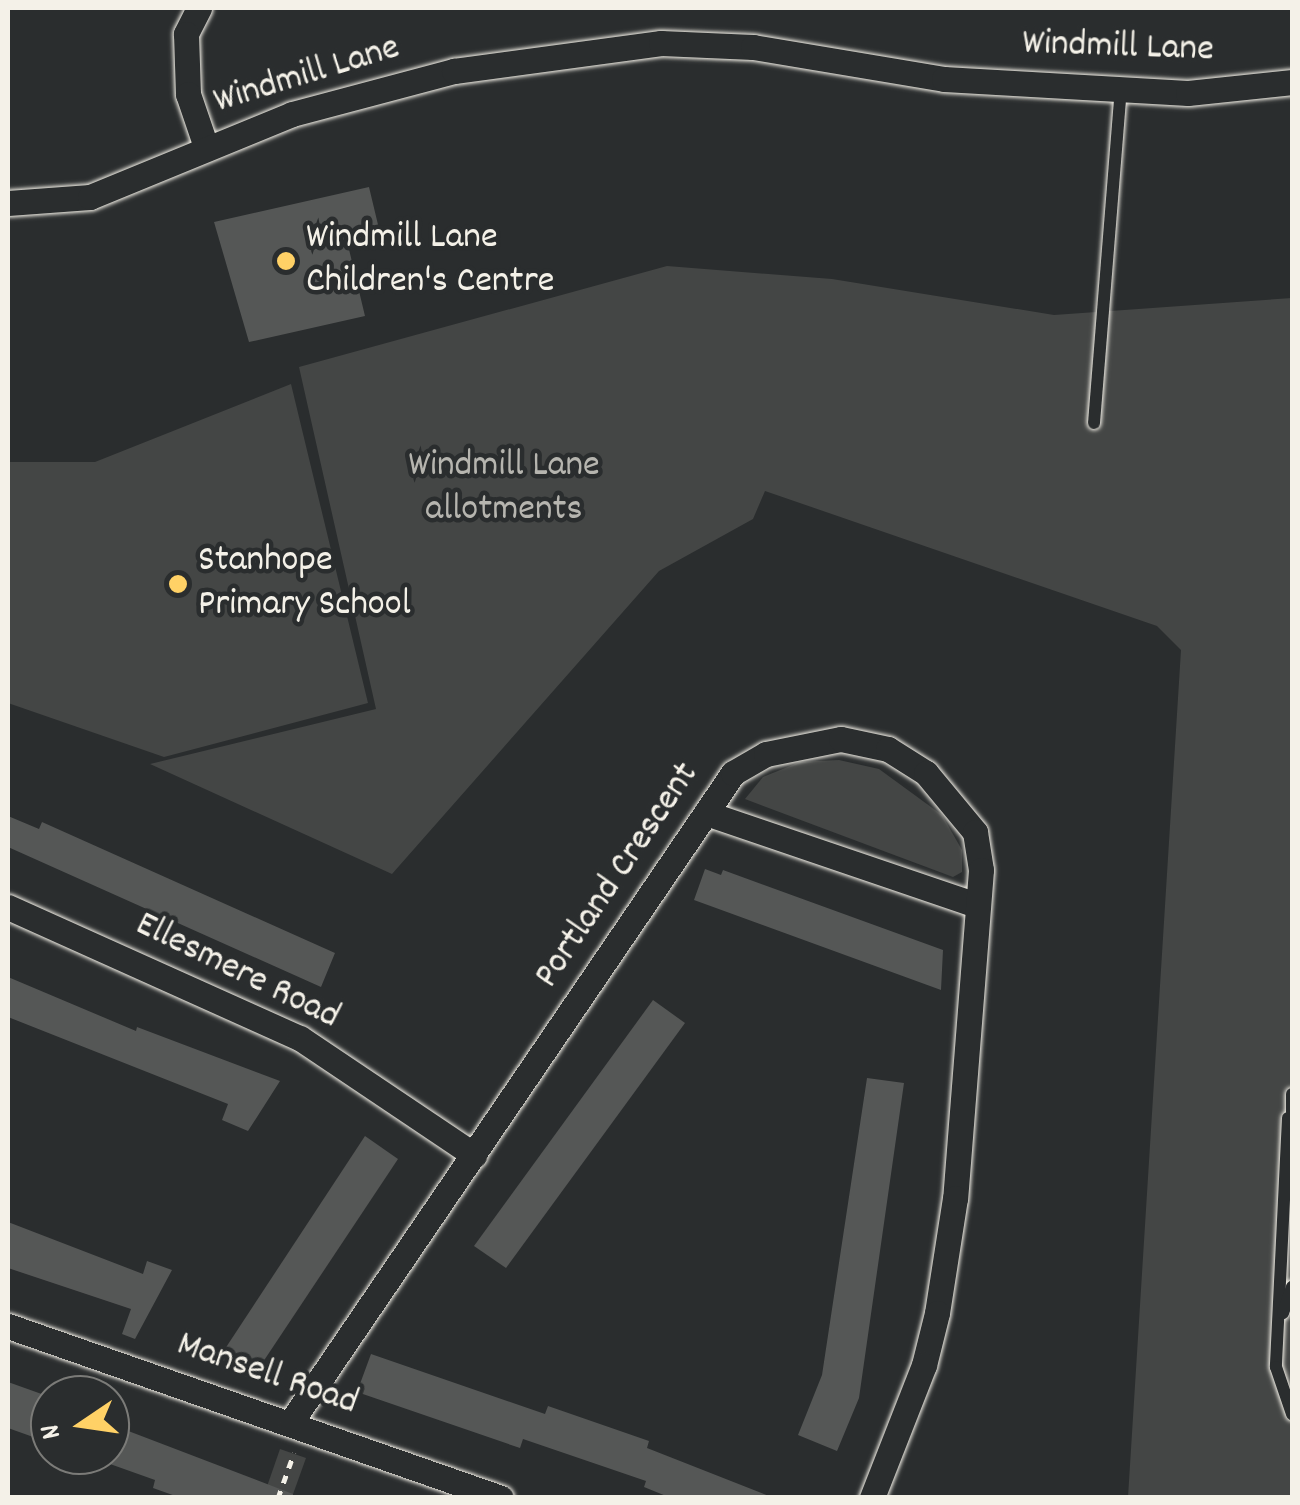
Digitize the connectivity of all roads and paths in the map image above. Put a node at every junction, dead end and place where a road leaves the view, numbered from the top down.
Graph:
1 (200, 8) edge
2 (1292, 82) edge
3 (1121, 90) junction
4 (206, 147) junction
5 (8, 202) edge
6 (1094, 423) dead end
7 (706, 813) junction
8 (977, 905) junction
9 (8, 906) edge
10 (1292, 1094) edge
11 (1290, 1121) edge
12 (474, 1155) junction
13 (1292, 1287) edge
14 (8, 1326) edge
15 (1278, 1327) junction
16 (1292, 1414) edge
17 (297, 1425) junction
18 (278, 1498) edge
19 (501, 1498) edge
20 (872, 1498) edge

1 - 4 street
2 - 3 street, Windmill Lane
3 - 4 street, Windmill Lane
3 - 6 lane
4 - 5 street, Windmill Lane
7 - 8 street
7 - 8 street, Portland Crescent
7 - 12 street, Portland Crescent
8 - 20 street, Portland Crescent
9 - 12 street, Ellesmere Road
10 - 11 lane
11 - 15 lane
12 - 17 street, Portland Crescent
13 - 15 lane
14 - 17 street, Mansell Road
15 - 16 lane
17 - 18 path
17 - 19 street, Mansell Road

